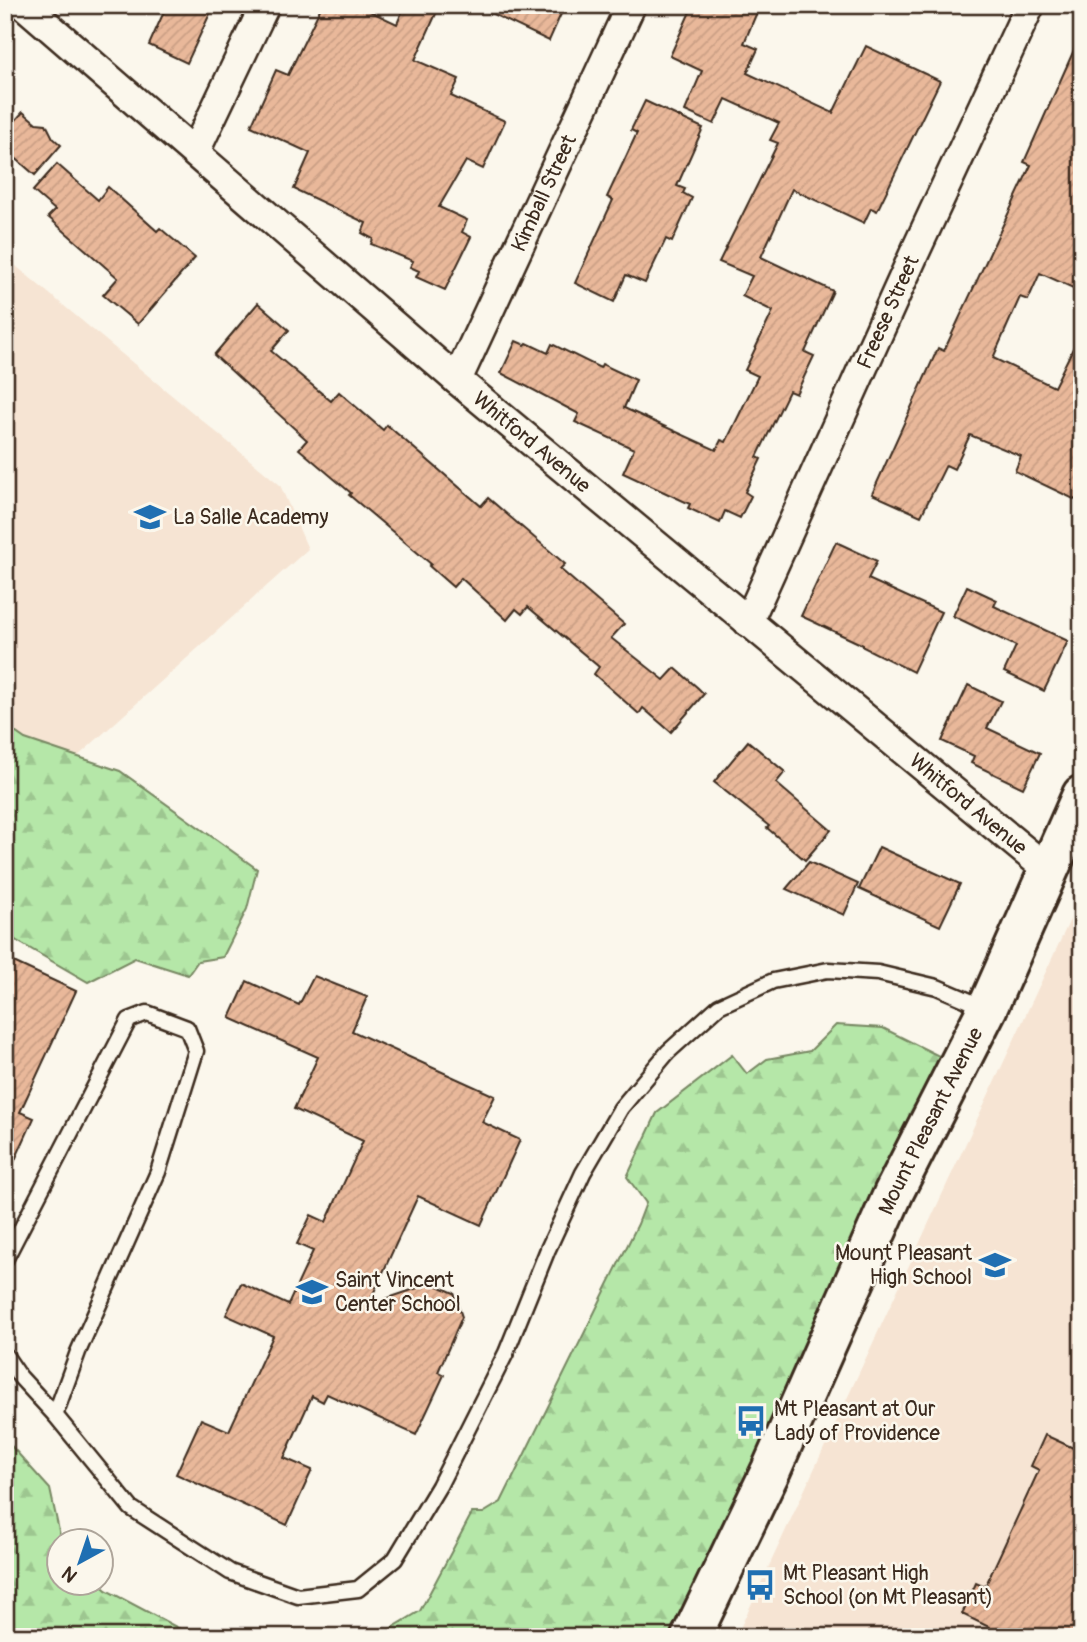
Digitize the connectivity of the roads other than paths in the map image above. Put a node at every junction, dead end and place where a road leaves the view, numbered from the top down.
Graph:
1 (24, 5) edge
2 (265, 5) edge
3 (631, 5) edge
4 (1030, 5) edge
5 (195, 152) junction
6 (457, 380) junction
7 (748, 622) junction
8 (1082, 795) edge
9 (1048, 870) junction
10 (987, 1009) junction
11 (5, 1260) edge
12 (5, 1355) edge
13 (54, 1415) junction
14 (691, 1637) edge

1 - 5 street, Whitford Avenue
2 - 5 street
3 - 6 street, Kimball Street
4 - 7 street, Freese Street
5 - 6 street, Whitford Avenue
6 - 7 street, Whitford Avenue
7 - 9 street, Whitford Avenue
8 - 9 main road, Mount Pleasant Avenue
9 - 10 main road, Mount Pleasant Avenue
10 - 13 lane
10 - 14 main road, Mount Pleasant Avenue
11 - 13 lane
12 - 13 lane

